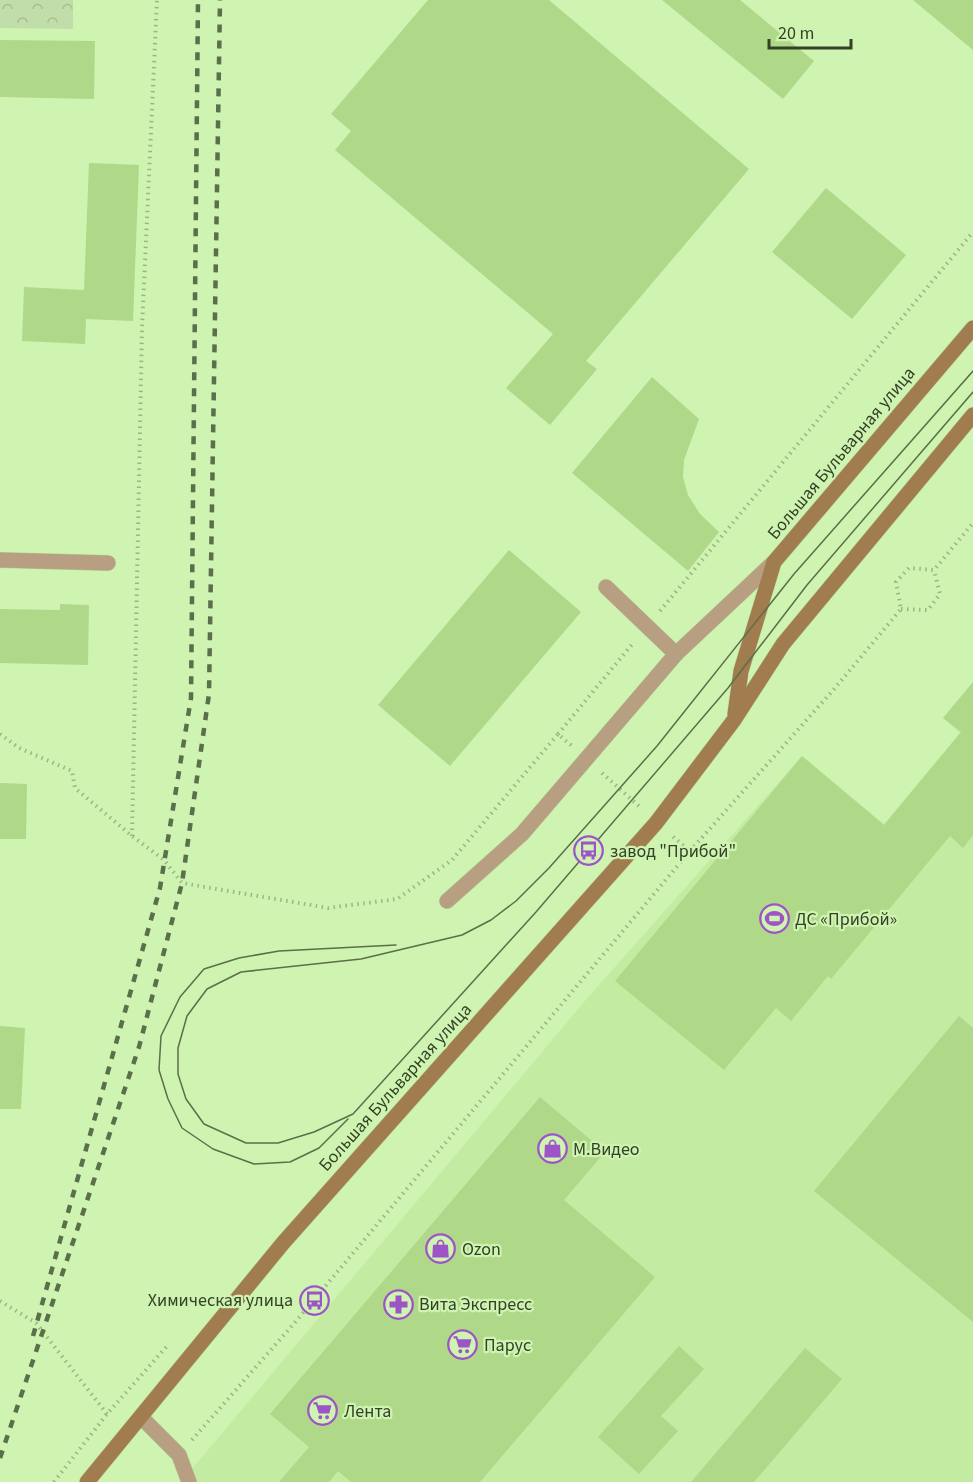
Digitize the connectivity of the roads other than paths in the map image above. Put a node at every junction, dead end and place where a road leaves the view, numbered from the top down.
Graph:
1 (973, 328) edge
2 (973, 415) edge
3 (0, 560) edge
4 (774, 562) junction
5 (108, 563) dead end
6 (606, 587) dead end
7 (676, 654) junction
8 (734, 720) junction
9 (447, 901) dead end
10 (141, 1417) junction
11 (87, 1482) edge
12 (189, 1482) edge

1 - 4 main road, Большая Бульварная улица
2 - 8 main road, Большая Бульварная улица
3 - 5 lane
4 - 7 lane
4 - 8 main road, Большая Бульварная улица
6 - 7 lane
7 - 9 lane
8 - 10 main road, Большая Бульварная улица
10 - 11 main road, Большая Бульварная улица
10 - 12 lane

